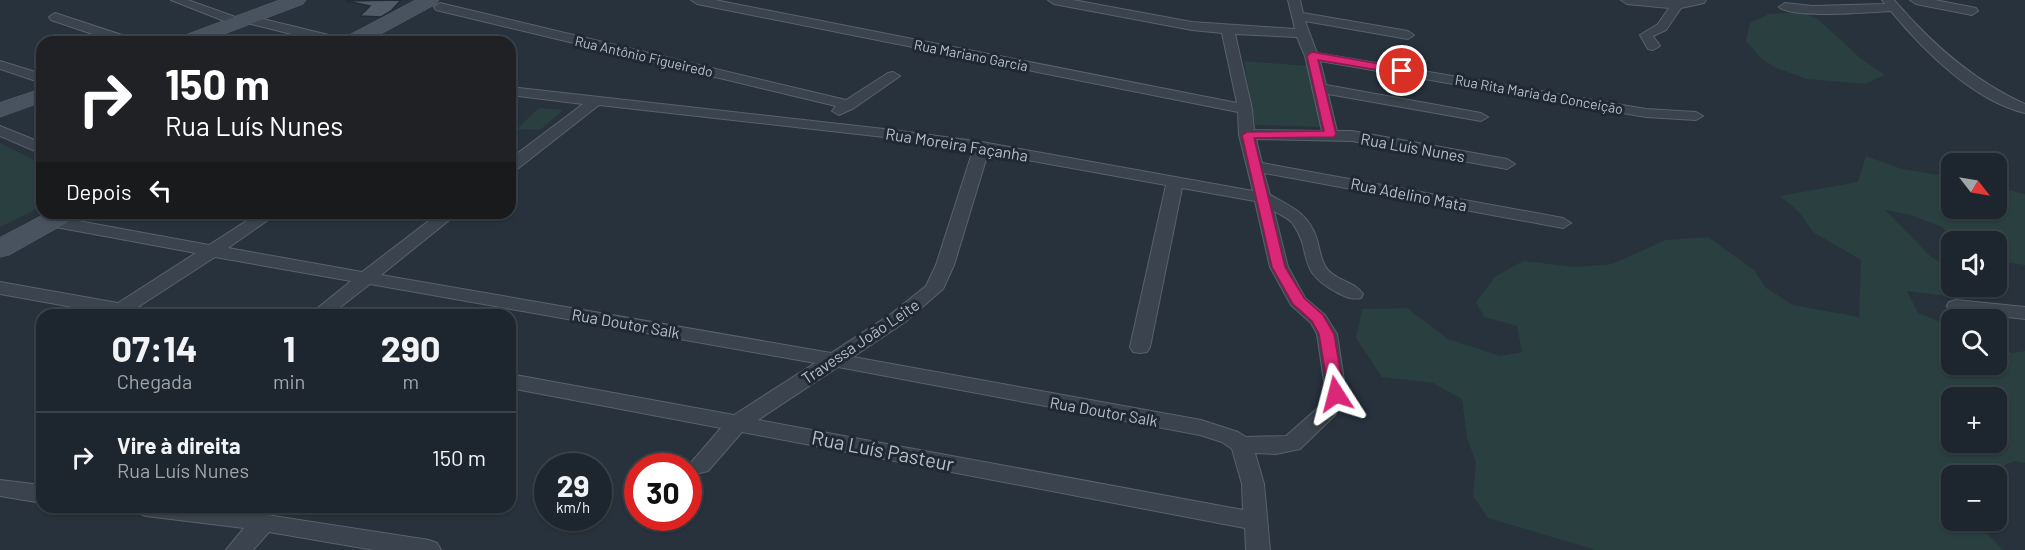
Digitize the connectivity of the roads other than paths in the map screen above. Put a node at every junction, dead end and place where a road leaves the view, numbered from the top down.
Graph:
1 (177, 0) edge
2 (297, 0) edge
3 (697, 0) edge
4 (1054, 0) edge
5 (1294, 0) edge
6 (1627, 0) edge
7 (1700, 0) edge
8 (1916, 0) edge
9 (441, 2) edge
10 (1891, 3) edge
11 (1677, 5) junction
12 (1785, 7) dead end
13 (1972, 11) dead end
14 (1297, 16) junction
15 (55, 17) dead end
16 (242, 21) junction
17 (1228, 30) junction
18 (1302, 33) junction
19 (1408, 34) dead end
20 (111, 36) edge
21 (201, 36) edge
22 (312, 36) edge
23 (364, 36) edge
24 (387, 36) edge
25 (1653, 46) dead end
26 (1312, 56) junction
27 (0, 65) edge
28 (893, 76) dead end
29 (36, 77) edge
30 (1319, 88) junction
31 (516, 92) edge
32 (36, 97) edge
33 (597, 100) junction
34 (849, 105) junction
35 (1245, 109) junction
36 (2025, 109) edge
37 (0, 110) edge
38 (1696, 116) dead end
39 (1481, 117) dead end
40 (819, 125) junction
41 (0, 130) edge
42 (1330, 134) junction
43 (1247, 135) junction
44 (36, 146) edge
45 (982, 147) junction
46 (516, 162) edge
47 (1507, 164) dead end
48 (1255, 167) junction
49 (1175, 183) junction
50 (1263, 198) junction
51 (37, 219) edge
52 (45, 219) edge
53 (74, 219) edge
54 (261, 219) edge
55 (442, 219) edge
56 (1563, 224) dead end
57 (0, 231) edge
58 (0, 249) edge
59 (210, 252) junction
60 (367, 277) junction
61 (0, 288) edge
62 (1354, 294) dead end
63 (1956, 306) dead end
64 (116, 309) edge
65 (123, 309) edge
66 (326, 309) edge
67 (2025, 313) edge
68 (1140, 347) dead end
69 (835, 359) junction
70 (516, 382) edge
71 (739, 422) junction
72 (1242, 445) junction
73 (702, 463) edge
74 (4, 492) edge
75 (36, 494) edge
76 (193, 513) edge
77 (1256, 521) junction
78 (264, 522) junction
79 (238, 550) edge
80 (429, 550) edge
81 (1258, 550) edge

1 - 16 street
2 - 16 main road
3 - 35 street, Rua Mariano Garcia
4 - 17 street
5 - 14 street
6 - 11 street
7 - 11 street
8 - 13 street
9 - 23 main road
9 - 24 main road
9 - 34 street, Rua Antônio Figueiredo
10 - 12 street
10 - 36 street
11 - 25 street
14 - 18 street
14 - 19 street
15 - 20 street
16 - 21 main road
16 - 22 street
17 - 18 street
17 - 35 street
18 - 26 street
26 - 30 street
26 - 38 street, Rua Rita Maria da Conceição
27 - 29 street
28 - 34 street
30 - 39 street
30 - 42 street
31 - 33 street, Rua Moreira Façanha
32 - 37 main road
33 - 40 street, Rua Moreira Façanha
33 - 46 street
34 - 40 street
35 - 43 street
40 - 45 street, Rua Moreira Façanha
41 - 44 street
42 - 43 street, Rua Luís Nunes
42 - 47 street, Rua Luís Nunes
43 - 48 street
45 - 49 street, Rua Moreira Façanha
45 - 69 street, Travessa João Leite
48 - 50 street
48 - 56 street, Rua Adelino Mata
49 - 50 street, Rua Moreira Façanha
49 - 68 street
50 - 62 street, Rua Moreira Façanha
50 - 72 street
51 - 57 main road
52 - 58 main road
53 - 59 street, Rua Doutor Salk
54 - 59 street
55 - 60 street
59 - 60 street, Rua Doutor Salk
59 - 65 street
60 - 66 street
60 - 69 street, Rua Doutor Salk
61 - 64 street
63 - 67 street
69 - 71 street, Travessa João Leite
69 - 72 street, Rua Doutor Salk
70 - 71 street, Rua Luís Pasteur
71 - 73 street, Travessa João Leite
71 - 77 street, Rua Luís Pasteur
72 - 77 street
74 - 75 street
76 - 78 street
77 - 81 street
78 - 79 street
78 - 80 street

